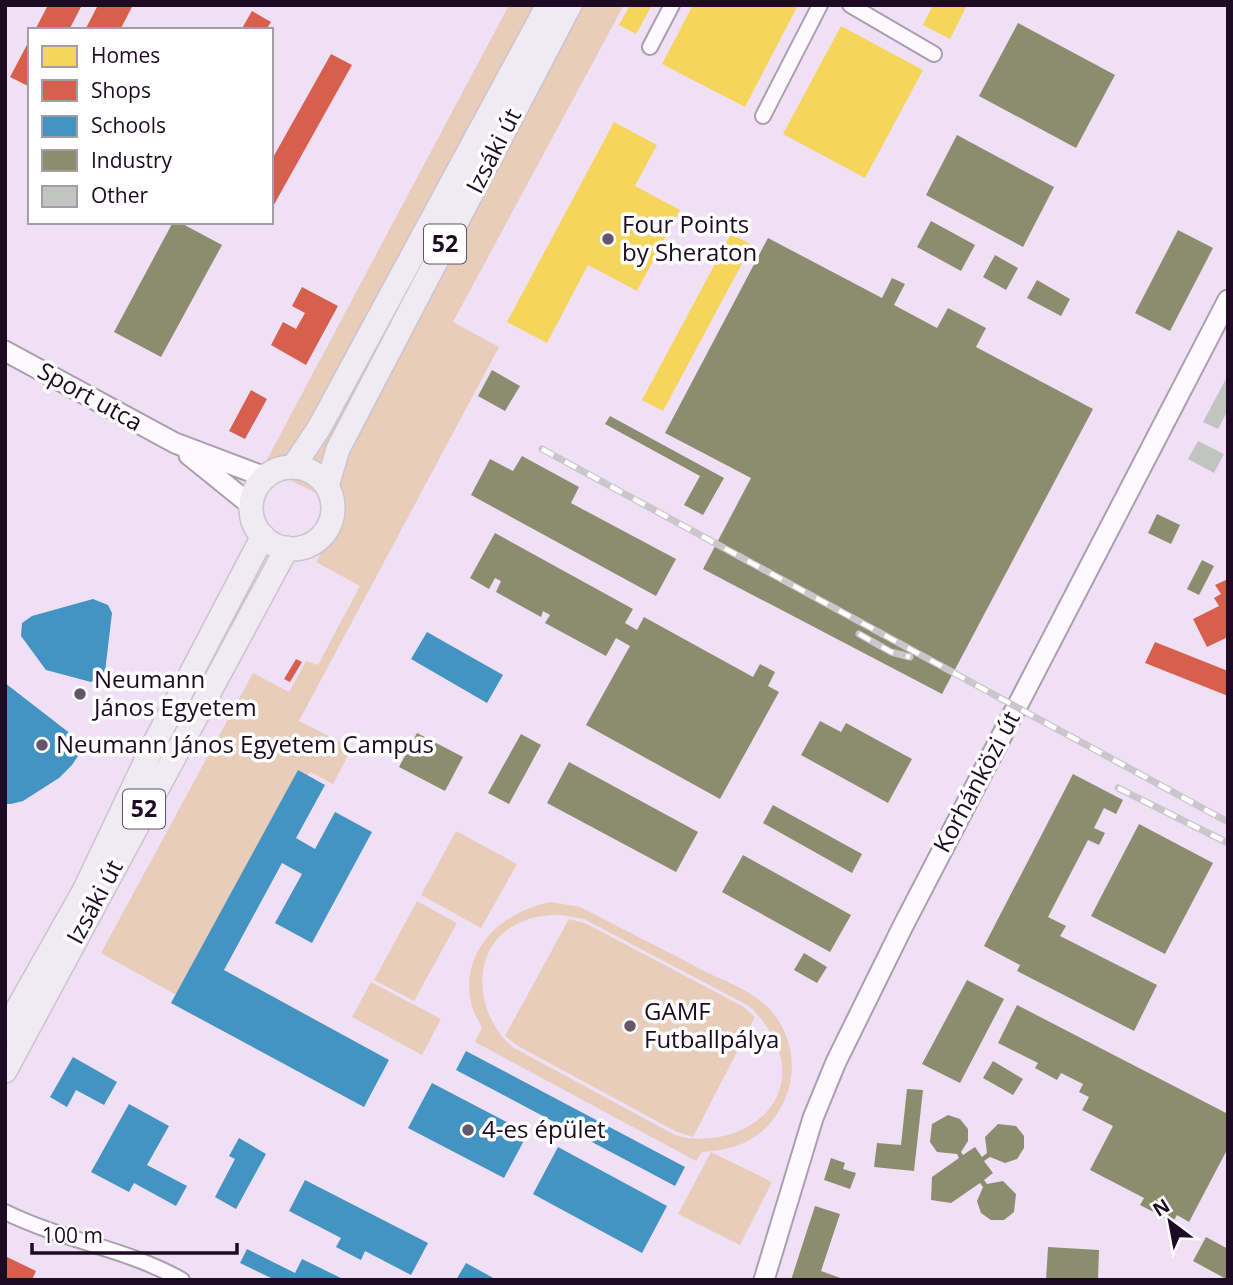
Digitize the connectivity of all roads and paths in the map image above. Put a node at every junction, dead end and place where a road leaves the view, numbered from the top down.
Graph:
1 (548, 5) edge
2 (570, 5) edge
3 (672, 5) edge
4 (820, 5) edge
5 (850, 5) edge
6 (650, 47) dead end
7 (934, 54) dead end
8 (762, 116) dead end
9 (1228, 300) edge
10 (5, 351) edge
11 (175, 443) junction
12 (293, 467) junction
13 (265, 477) junction
14 (327, 486) junction
15 (252, 506) junction
16 (263, 536) junction
17 (287, 548) junction
18 (5, 1031) edge
19 (5, 1071) edge
20 (5, 1212) edge
21 (182, 1280) edge
22 (764, 1280) edge

1 - 12 main road, Izsáki út / 52
2 - 14 main road, Izsáki út / 52
3 - 6 street
4 - 8 street
5 - 7 street
9 - 22 street, Korhánközi út
10 - 11 street, Sport utca
11 - 13 street
11 - 15 street
12 - 13 main road
12 - 14 main road
13 - 15 main road
14 - 17 main road
15 - 16 main road
16 - 17 main road
16 - 18 main road, Izsáki út / 52
17 - 19 main road, Izsáki út / 52
20 - 21 street

